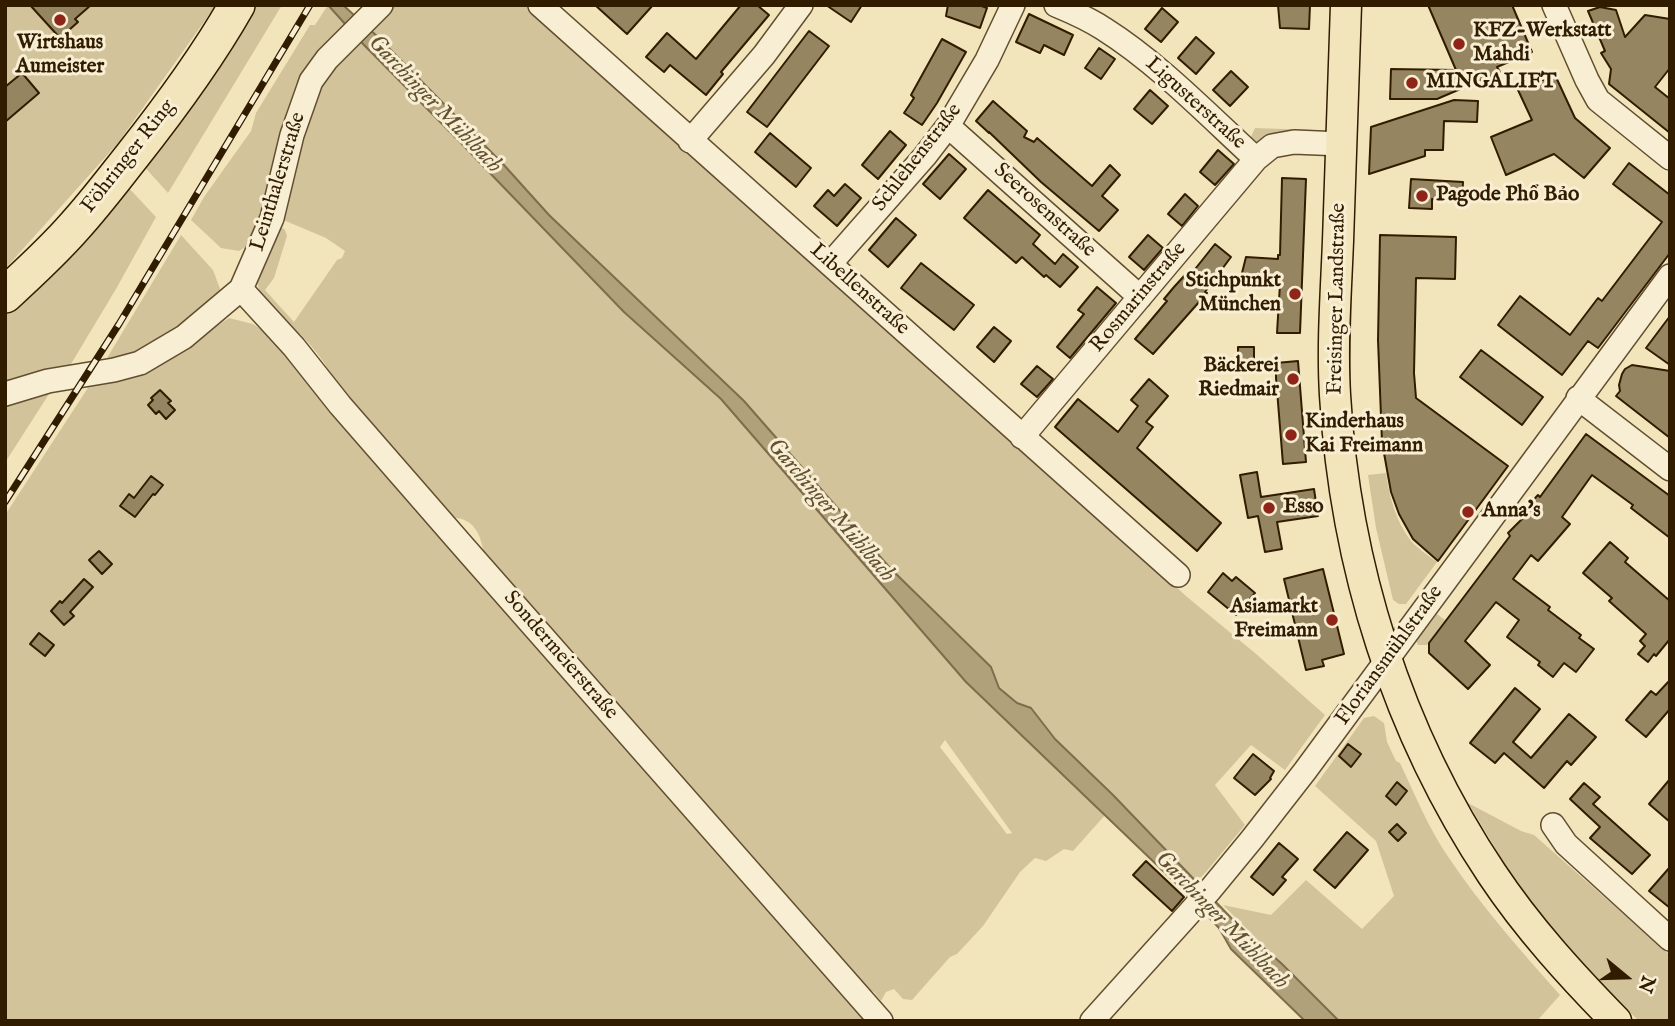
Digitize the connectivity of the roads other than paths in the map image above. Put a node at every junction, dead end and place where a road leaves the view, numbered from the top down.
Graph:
1 (237, 5) edge
2 (540, 5) edge
3 (800, 5) edge
4 (1013, 5) edge
5 (1056, 5) edge
6 (1346, 5) edge
7 (1555, 5) edge
8 (374, 13) edge
9 (948, 126) junction
10 (690, 141) junction
11 (1341, 144) junction
12 (1670, 158) edge
13 (1256, 159) junction
14 (830, 264) junction
15 (1670, 276) edge
16 (241, 289) junction
17 (5, 295) edge
18 (1140, 297) junction
19 (5, 394) edge
20 (1578, 398) junction
21 (1023, 437) junction
22 (1670, 469) edge
23 (1178, 575) dead end
24 (1386, 660) junction
25 (1553, 825) dead end
26 (1669, 938) edge
27 (881, 1021) edge
28 (1092, 1021) edge
29 (1616, 1021) edge

1 - 17 highway, Föhringer Ring
2 - 10 street, Libellenstraße
3 - 10 street
4 - 9 street, Schlehenstraße
5 - 13 street, Ligusterstraße
6 - 11 main road, Freisinger Landstraße
7 - 12 street
8 - 16 street, Leinthalerstraße
9 - 14 street, Schlehenstraße
9 - 18 street, Seerosenstraße
10 - 14 street, Libellenstraße
11 - 13 street, Ligusterstraße
11 - 24 main road, Freisinger Landstraße
13 - 18 street, Rosmarinstraße
14 - 21 street, Libellenstraße
15 - 20 street, Floriansmühlstraße
16 - 19 street, Leinthalerstraße
16 - 27 street, Sondermeierstraße
18 - 21 street, Rosmarinstraße
20 - 22 street
20 - 24 street, Floriansmühlstraße
21 - 23 street, Libellenstraße
24 - 28 street, Floriansmühlstraße
24 - 29 main road, Freisinger Landstraße
25 - 26 street

